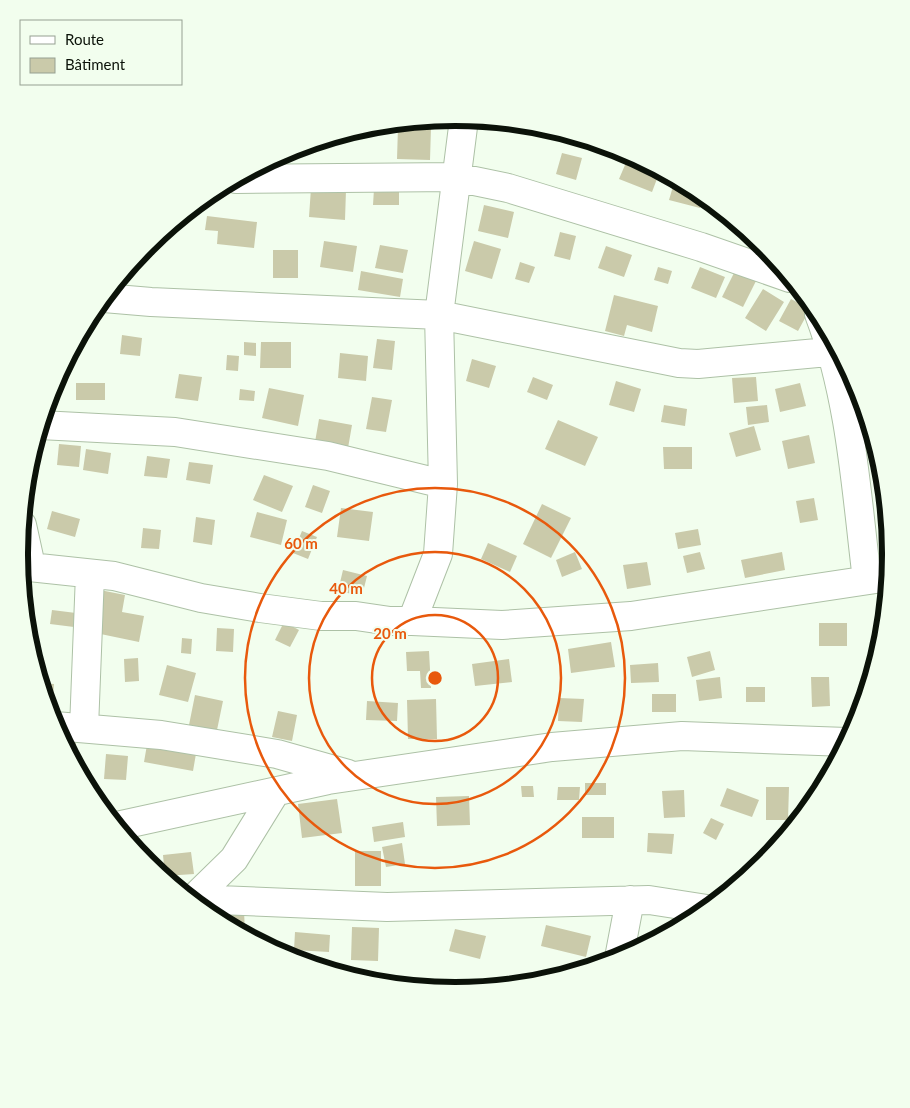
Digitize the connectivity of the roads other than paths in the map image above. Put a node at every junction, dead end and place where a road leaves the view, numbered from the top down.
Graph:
1 (463, 126) edge
2 (455, 177) junction
3 (251, 179) edge
4 (777, 274) edge
5 (113, 299) edge
6 (439, 315) junction
7 (831, 352) edge
8 (838, 366) edge
9 (47, 425) edge
10 (443, 484) junction
11 (28, 566) edge
12 (90, 574) junction
13 (878, 579) edge
14 (412, 621) junction
15 (64, 727) edge
16 (84, 728) junction
17 (839, 742) edge
18 (355, 776) junction
19 (276, 791) junction
20 (124, 824) edge
21 (197, 894) edge
22 (204, 899) edge
23 (630, 900) junction
24 (695, 907) edge
25 (621, 948) edge

1 - 2 street
2 - 3 street
2 - 4 street
2 - 6 street
5 - 6 street
6 - 7 street
6 - 10 street
8 - 13 street
9 - 10 street
10 - 14 street
11 - 12 street
12 - 14 street
12 - 16 street
13 - 14 street
15 - 16 street
16 - 18 street
17 - 18 street
18 - 19 street
19 - 20 street
19 - 21 street
22 - 23 street
23 - 24 street
23 - 25 street

